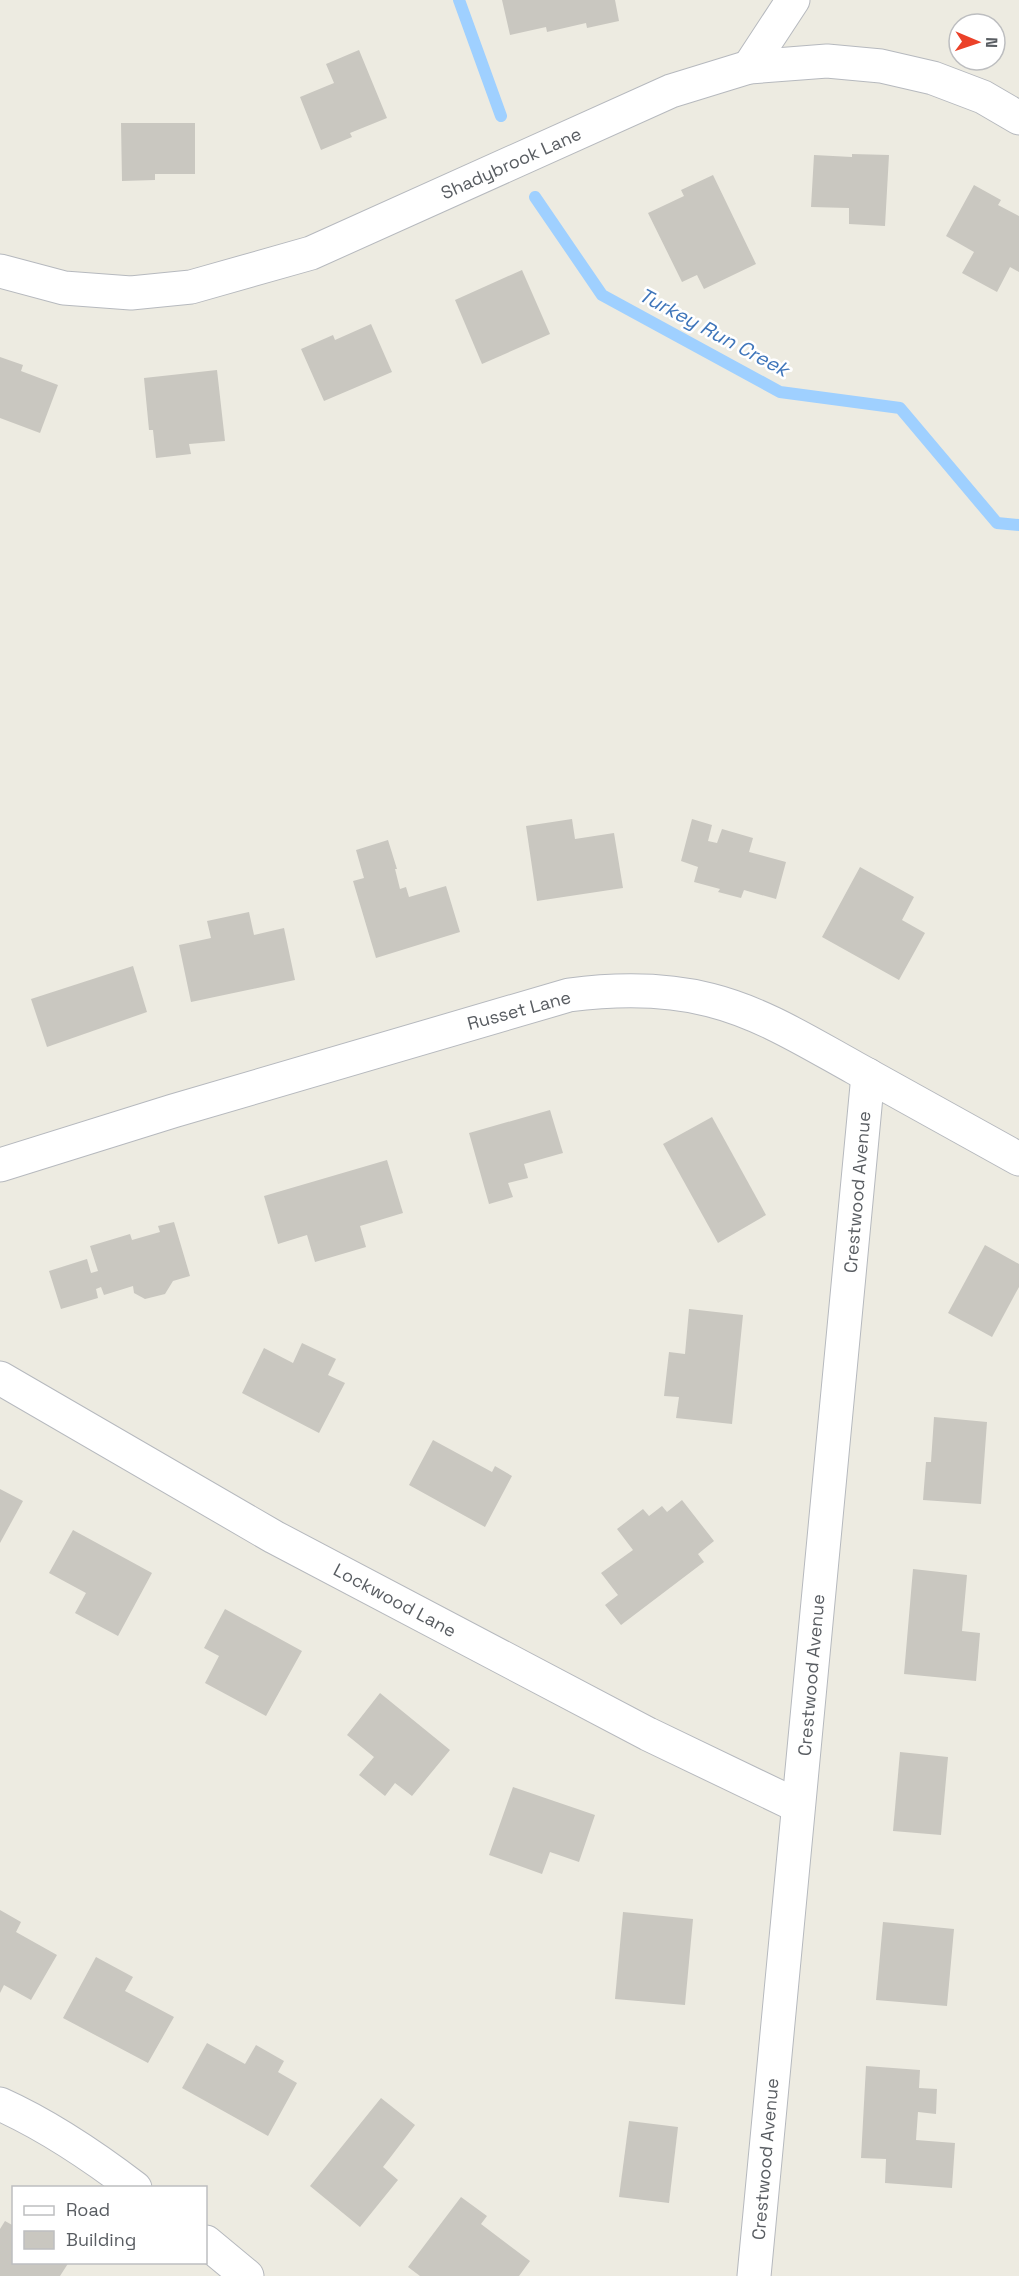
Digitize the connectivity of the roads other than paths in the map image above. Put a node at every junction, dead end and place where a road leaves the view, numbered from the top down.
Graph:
1 (793, 0) edge
2 (749, 67) junction
3 (1019, 118) edge
4 (0, 271) edge
5 (868, 1075) junction
6 (1019, 1159) edge
7 (0, 1165) edge
8 (0, 1378) edge
9 (798, 1806) junction
10 (0, 2104) edge
11 (134, 2186) edge
12 (207, 2243) edge
13 (247, 2276) edge
14 (754, 2276) edge

1 - 2 street
2 - 3 street, Shadybrook Lane
2 - 4 street, Shadybrook Lane
5 - 6 street, Russet Lane
5 - 7 street, Russet Lane
5 - 9 street, Crestwood Avenue
8 - 9 street, Lockwood Lane
9 - 14 street, Crestwood Avenue
10 - 11 street
12 - 13 street

